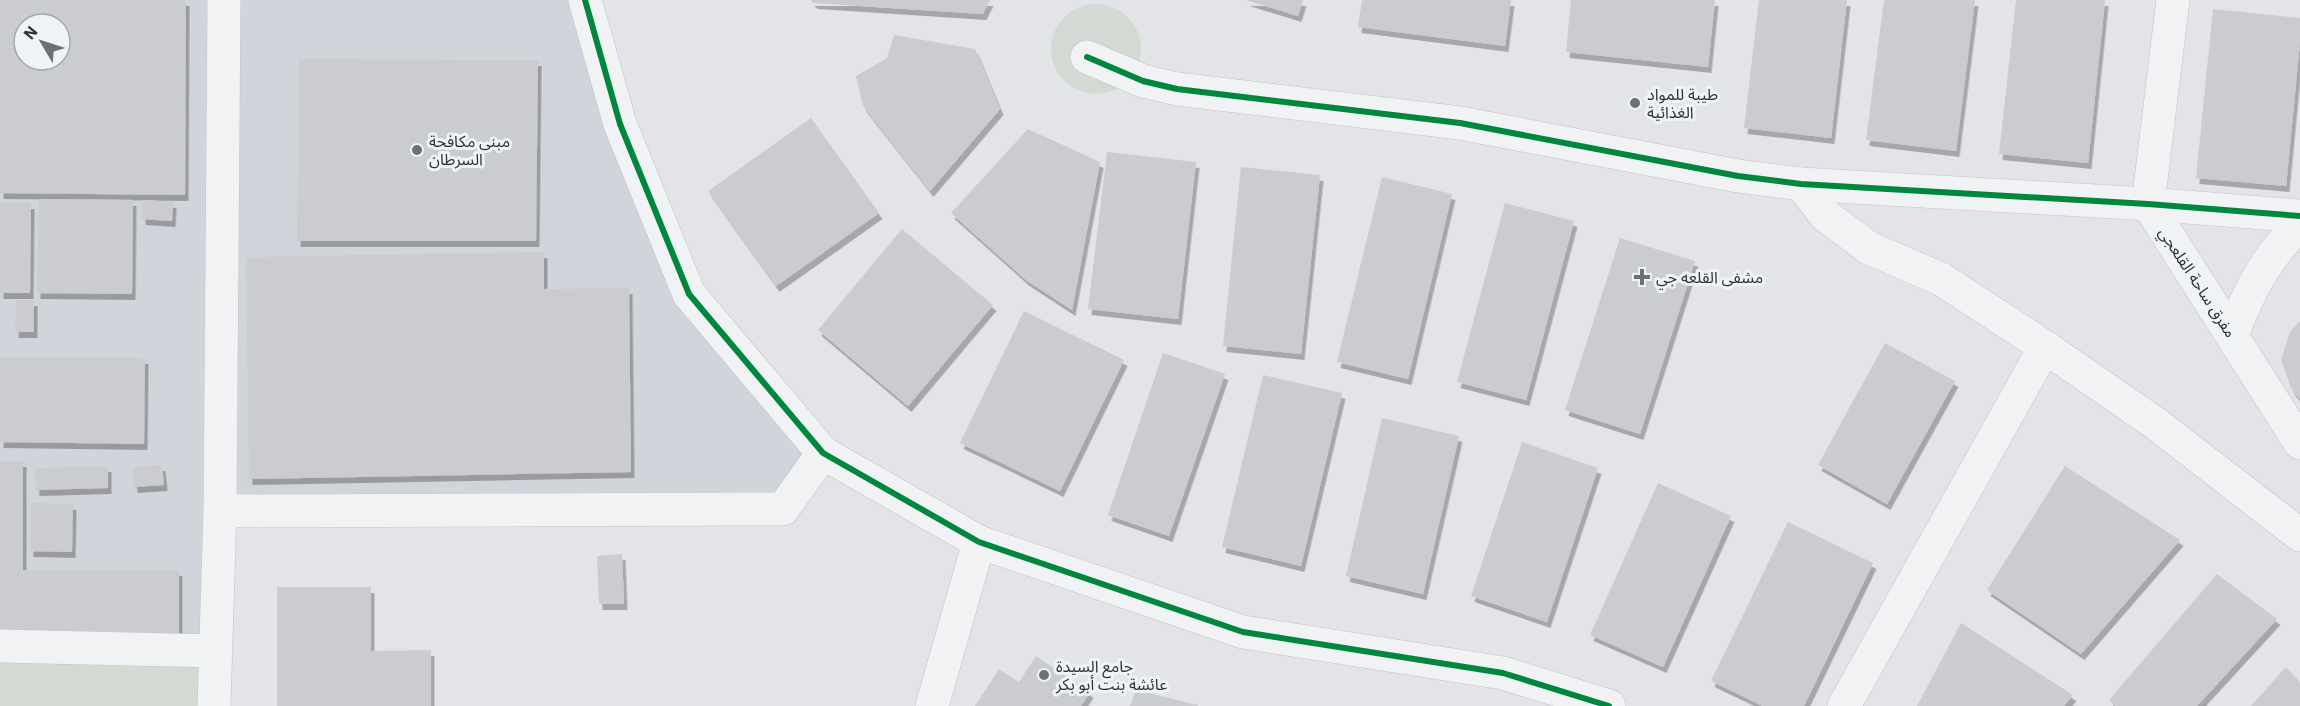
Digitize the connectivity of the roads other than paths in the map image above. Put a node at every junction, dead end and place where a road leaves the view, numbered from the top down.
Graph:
1 (224, 0) edge
2 (585, 0) edge
3 (2173, 0) edge
4 (1088, 57) dead end
5 (1801, 184) junction
6 (2148, 204) junction
7 (2300, 216) edge
8 (2300, 225) edge
9 (2232, 335) junction
10 (2045, 347) junction
11 (2300, 442) edge
12 (823, 453) junction
13 (220, 511) junction
14 (2300, 535) edge
15 (979, 542) junction
16 (0, 646) edge
17 (216, 651) junction
18 (214, 706) edge
19 (932, 706) edge
20 (1609, 706) edge
21 (1844, 706) edge

1 - 13 street
2 - 12 street
3 - 6 street
4 - 5 street
5 - 6 street
5 - 10 street
6 - 7 street
6 - 9 street, مفرق ساحة القلعجي
8 - 9 street
9 - 11 street, مفرق ساحة القلعجي
10 - 14 street
10 - 21 street
12 - 13 street
12 - 15 street
13 - 17 street
15 - 19 street
15 - 20 street
16 - 17 street
17 - 18 street

